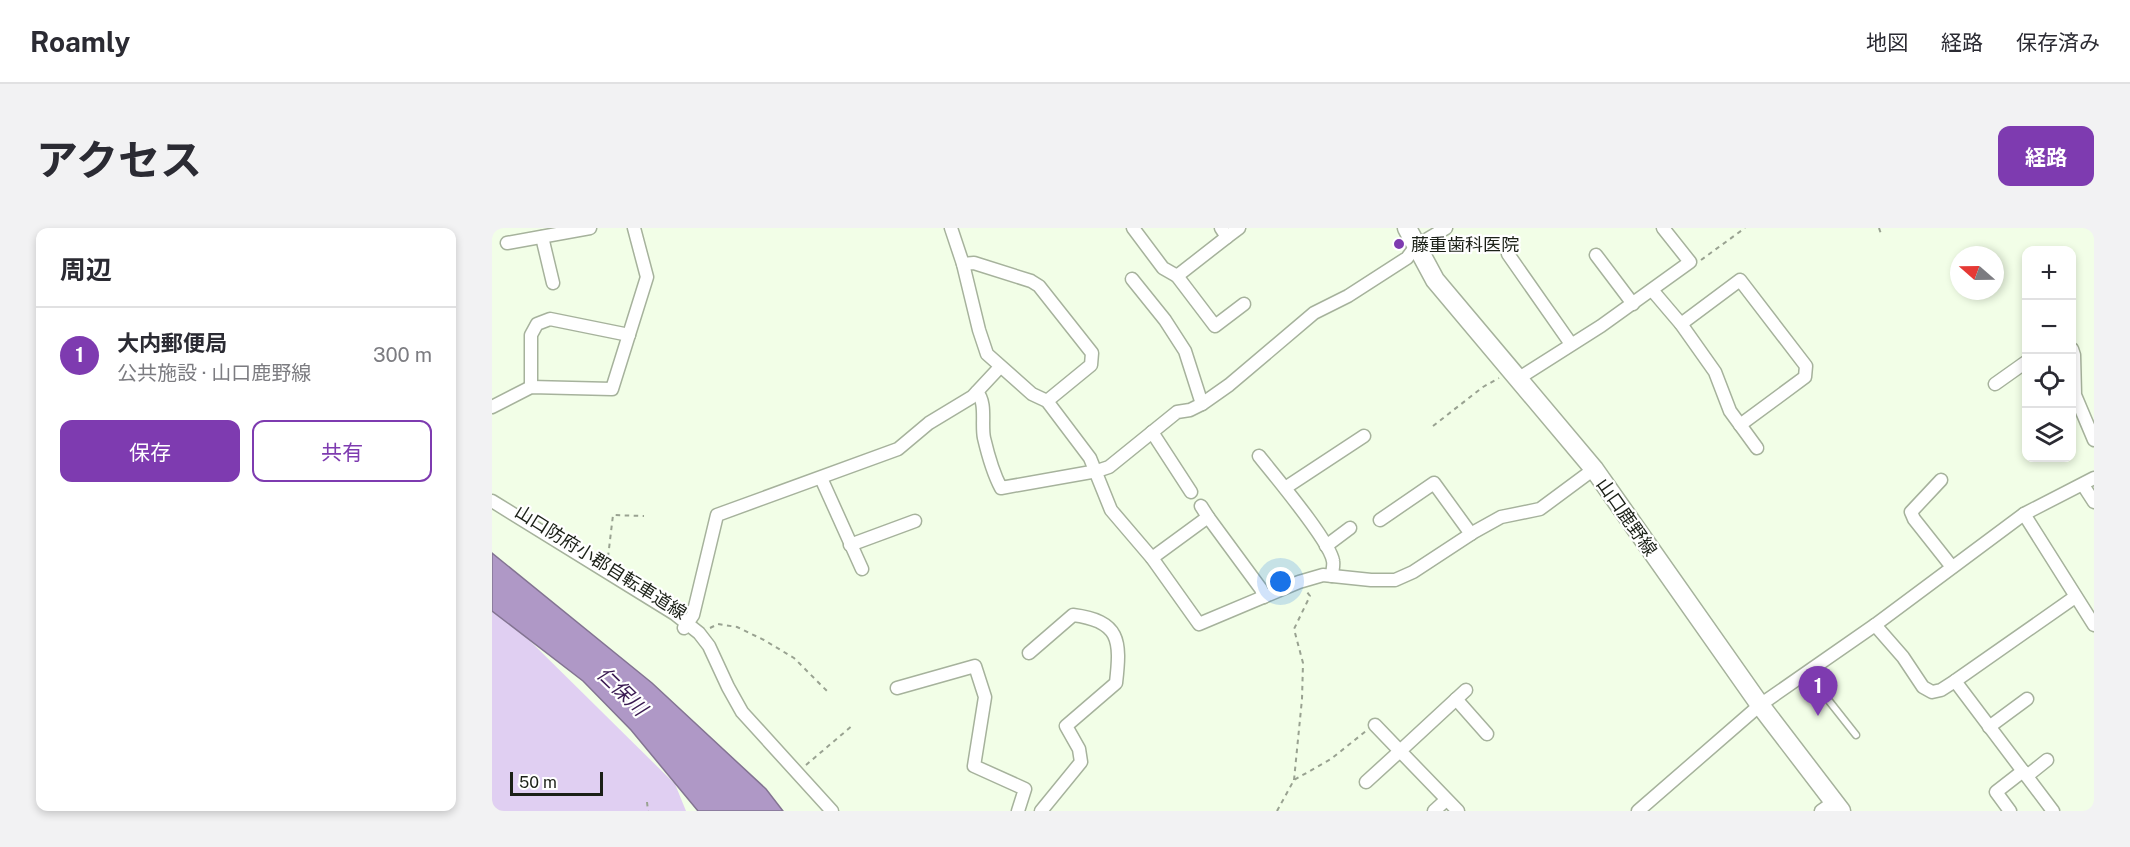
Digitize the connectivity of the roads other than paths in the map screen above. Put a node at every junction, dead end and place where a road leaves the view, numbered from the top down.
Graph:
1 (590, 228) edge
2 (634, 228) edge
3 (951, 228) edge
4 (1134, 228) edge
5 (1239, 228) edge
6 (1407, 228) edge
7 (1446, 228) edge
8 (1663, 228) edge
9 (570, 230) edge
10 (1224, 232) edge
11 (542, 237) junction
12 (507, 243) dead end
13 (1416, 246) junction
14 (1508, 254) dead end
15 (1596, 255) dead end
16 (963, 264) junction
17 (1177, 276) junction
18 (1132, 279) dead end
19 (553, 283) dead end
20 (1652, 290) junction
21 (1244, 304) dead end
22 (1633, 304) junction
23 (1681, 324) junction
24 (629, 335) junction
25 (1571, 344) junction
26 (2074, 354) edge
27 (2022, 365) edge
28 (1000, 367) junction
29 (1515, 374) junction
30 (1995, 384) dead end
31 (531, 387) junction
32 (977, 392) junction
33 (1047, 401) junction
34 (1202, 404) junction
35 (492, 407) edge
36 (1740, 425) junction
37 (1152, 432) junction
38 (1364, 436) dead end
39 (2094, 440) edge
40 (1757, 448) dead end
41 (1259, 456) dead end
42 (1594, 469) junction
43 (1097, 471) junction
44 (821, 478) junction
45 (1941, 480) dead end
46 (2088, 482) edge
47 (1285, 488) junction
48 (1191, 492) dead end
49 (492, 501) edge
50 (2094, 502) edge
51 (2025, 514) junction
52 (1380, 519) dead end
53 (915, 521) dead end
54 (1350, 528) dead end
55 (1471, 534) junction
56 (850, 545) junction
57 (1326, 546) junction
58 (1152, 558) junction
59 (1952, 567) junction
60 (862, 569) dead end
61 (1332, 576) junction
62 (1264, 597) junction
63 (2075, 597) junction
64 (1875, 625) junction
65 (2094, 625) edge
66 (686, 626) junction
67 (1029, 653) dead end
68 (1806, 672) junction
69 (1955, 681) junction
70 (897, 688) dead end
71 (1466, 690) dead end
72 (1456, 699) junction
73 (2027, 699) dead end
74 (1760, 705) junction
75 (1375, 725) road end
76 (1989, 727) junction
77 (1487, 734) dead end
78 (1856, 735) dead end
79 (1400, 751) junction
80 (2047, 760) dead end
81 (2025, 773) junction
82 (1366, 782) dead end
83 (1446, 800) junction
84 (1832, 808) edge
85 (832, 811) edge
86 (1018, 811) edge
87 (1041, 811) edge
88 (1434, 811) edge
89 (1458, 811) edge
90 (1638, 811) edge
91 (2010, 811) edge
92 (2053, 811) edge

1 - 9 street
2 - 24 street
3 - 16 street
4 - 17 street
5 - 10 street
6 - 13 main road, 山口鹿野線
7 - 13 street
8 - 20 street
9 - 11 street
10 - 17 street
11 - 12 street
11 - 19 street
13 - 29 main road, 山口鹿野線
13 - 34 street
14 - 25 street
15 - 22 street
16 - 28 street
16 - 33 street
17 - 21 street
18 - 34 street
20 - 22 street
20 - 23 street
22 - 25 street
23 - 36 street
23 - 36 street
24 - 31 street
24 - 31 street
25 - 29 street
26 - 39 street
27 - 30 street
28 - 32 street
28 - 33 street
29 - 42 main road, 山口鹿野線
31 - 35 street
32 - 43 street
32 - 44 street
33 - 43 street
34 - 37 street
36 - 40 street
37 - 43 street
37 - 48 street
38 - 47 street
41 - 47 street
42 - 55 street
42 - 74 main road, 山口鹿野線
43 - 58 street
44 - 56 street
44 - 66 street
45 - 59 street
46 - 50 street
46 - 51 street
47 - 57 street
49 - 66 street
51 - 59 street
51 - 63 street
52 - 55 street
53 - 56 street
54 - 57 street
55 - 61 street
56 - 60 street
57 - 61 street
58 - 62 street
58 - 62 street
59 - 64 street
61 - 62 street
63 - 65 street
63 - 69 street
64 - 68 street
64 - 69 street
66 - 85 street
67 - 87 street
68 - 74 street
68 - 78 lane
69 - 76 street
70 - 86 street
71 - 72 street
72 - 77 street
72 - 79 street
73 - 76 street
74 - 84 main road, 山口鹿野線
74 - 90 street
75 - 79 street
76 - 81 street
79 - 82 street
79 - 83 street
80 - 81 street
81 - 91 street
81 - 92 street
83 - 88 street
83 - 89 street

